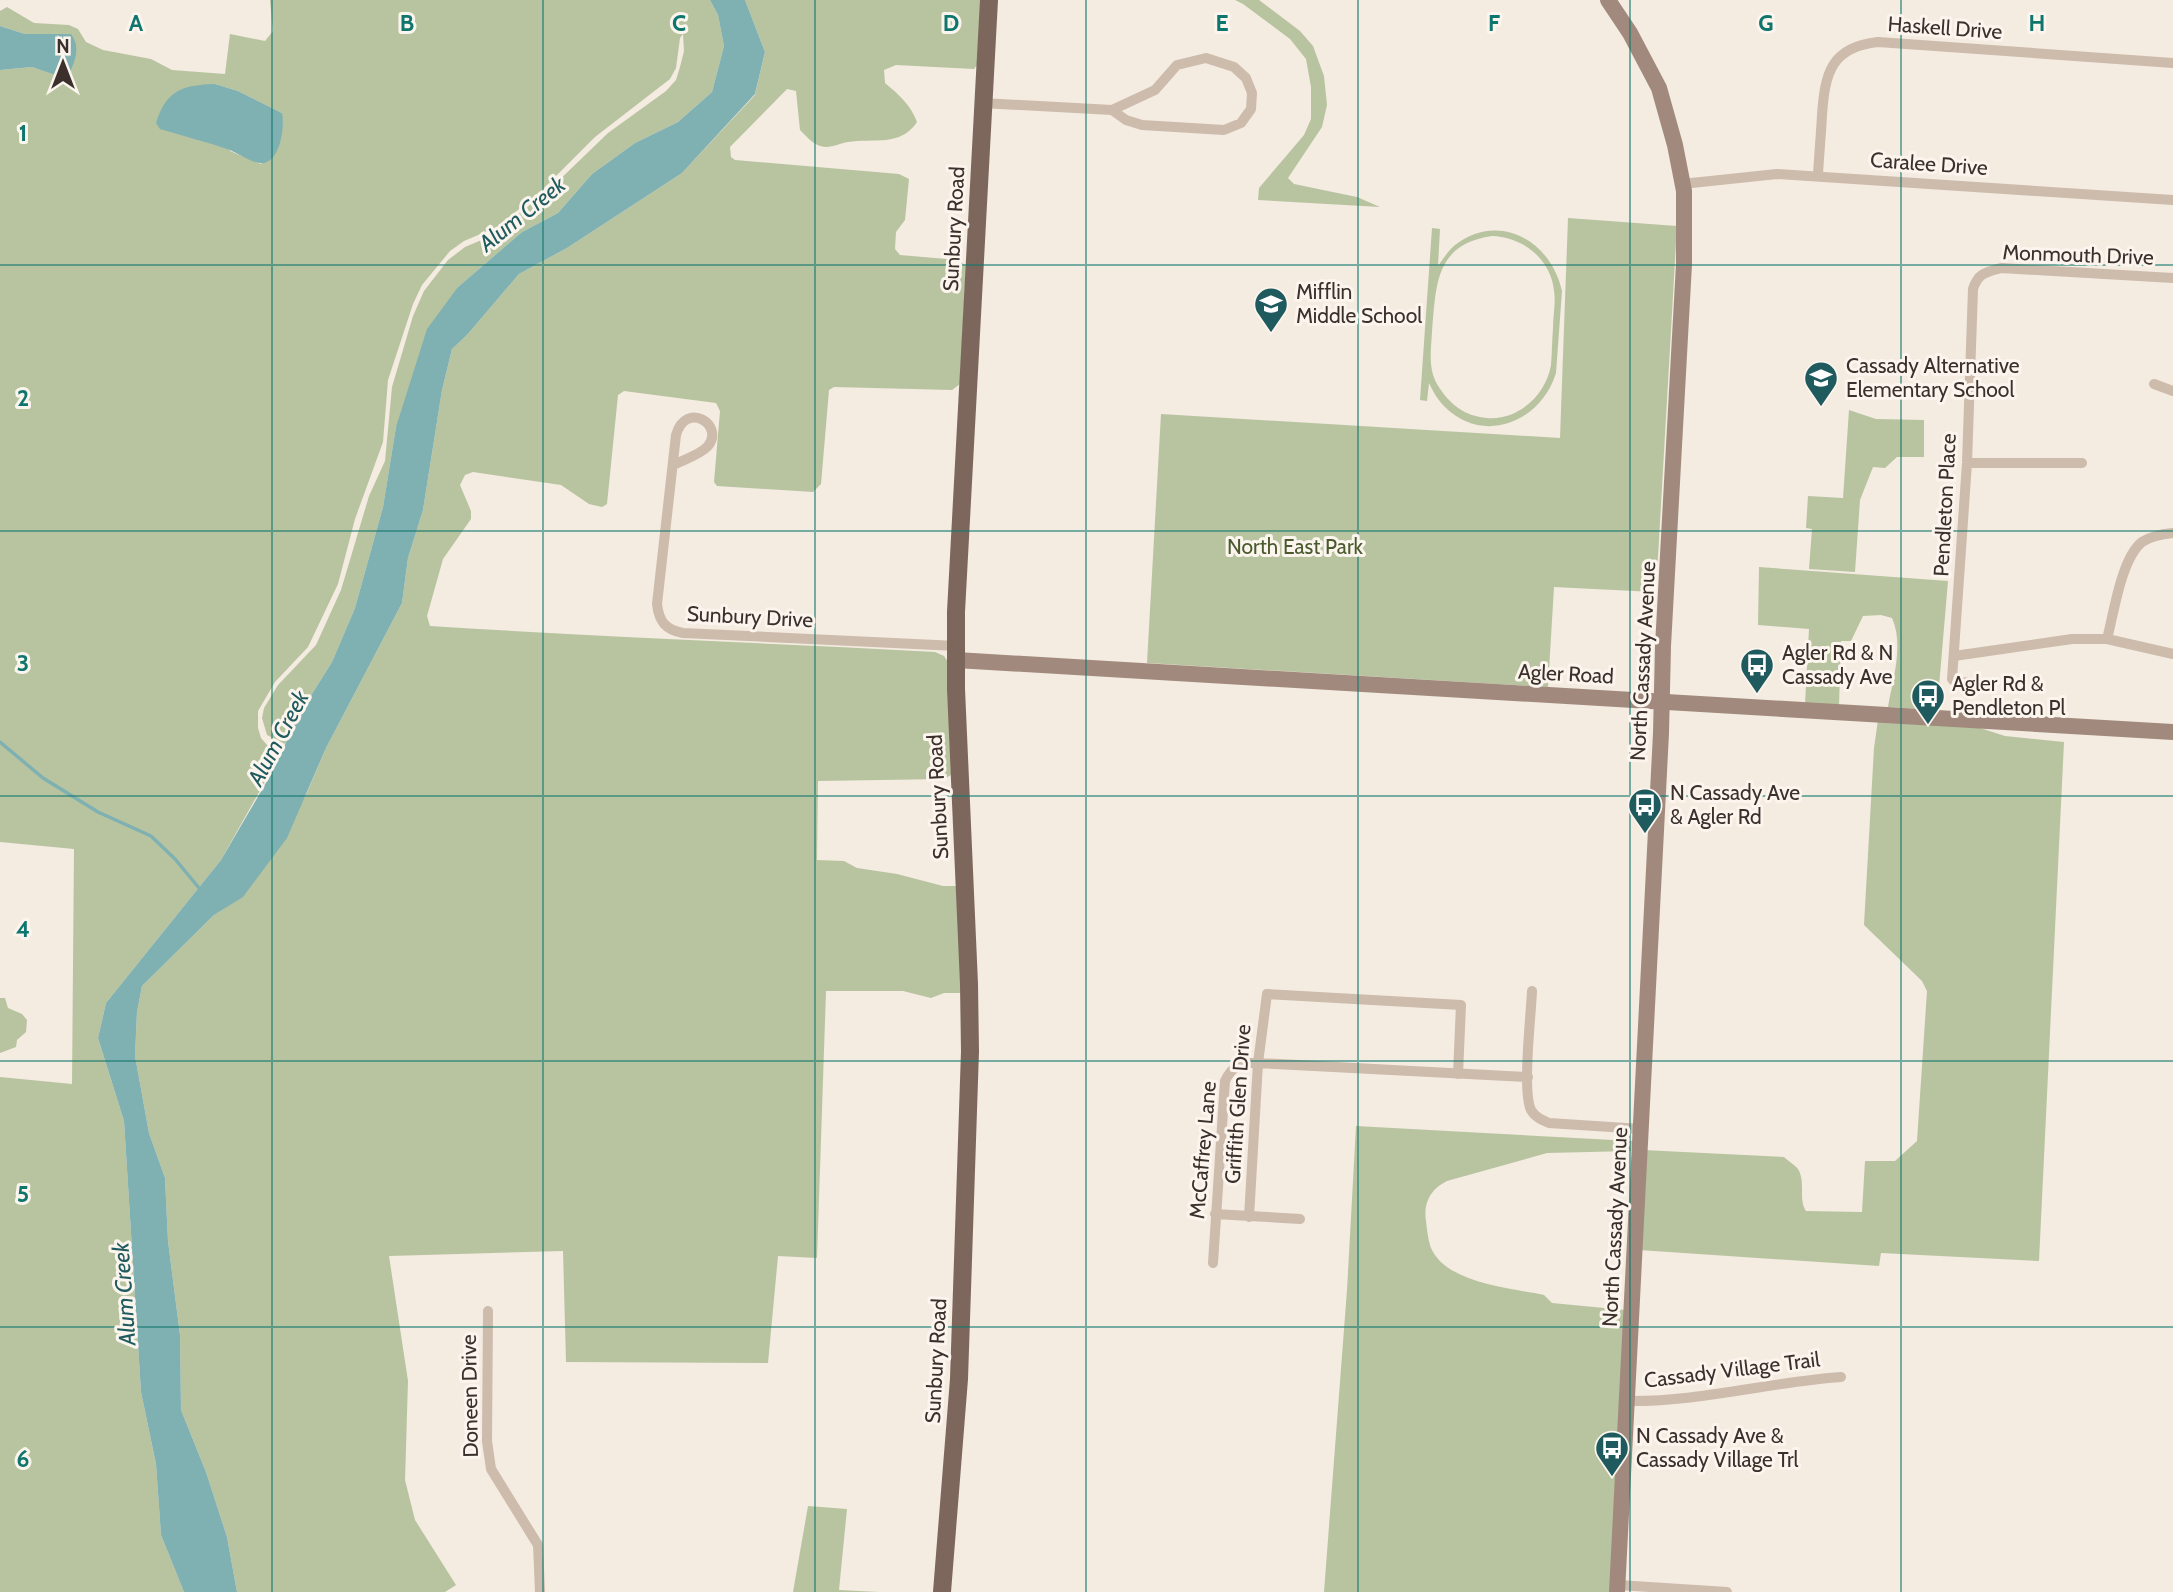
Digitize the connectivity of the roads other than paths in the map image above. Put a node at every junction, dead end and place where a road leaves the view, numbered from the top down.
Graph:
1 (989, 0) edge
2 (1608, 0) edge
3 (2173, 63) edge
4 (982, 103) junction
5 (1112, 110) junction
6 (1818, 175) junction
7 (1682, 184) junction
8 (2173, 200) edge
9 (1982, 273) joint
10 (2173, 278) edge
11 (2154, 384) dead end
12 (2173, 391) edge
13 (1967, 463) junction
14 (2082, 463) dead end
15 (673, 465) junction
16 (2173, 533) edge
17 (2107, 639) junction
18 (956, 653) junction
19 (2173, 654) edge
20 (1955, 656) junction
21 (1970, 682) dead end
22 (1662, 700) junction
23 (2173, 732) edge
24 (1532, 992) dead end
25 (1258, 1063) junction
26 (1458, 1074) junction
27 (1528, 1077) junction
28 (1641, 1129) junction
29 (1216, 1214) junction
30 (1249, 1217) junction
31 (1300, 1219) dead end
32 (1213, 1263) dead end
33 (488, 1311) dead end
34 (1841, 1377) dead end
35 (1628, 1401) junction
36 (1618, 1589) edge
37 (540, 1592) edge
38 (942, 1592) edge
39 (1727, 1592) edge

1 - 4 main road, Sunbury Road
2 - 7 main road, North Cassady Avenue
3 - 6 street, Haskell Drive
4 - 5 street
4 - 18 main road, Sunbury Road
5 - 5 street
6 - 7 street, Caralee Drive
6 - 8 street, Caralee Drive
7 - 22 main road, North Cassady Avenue
9 - 10 street, Monmouth Drive
9 - 13 street, Pendleton Place
11 - 12 street
13 - 14 street
13 - 20 street, Pendleton Place
15 - 15 street, Sunbury Drive
15 - 18 street, Sunbury Drive
16 - 17 street
17 - 19 street
17 - 20 street
18 - 22 main road, Agler Road
18 - 38 main road, Sunbury Road
20 - 21 street, Pendleton Place
22 - 23 main road, Agler Road
22 - 28 main road, North Cassady Avenue
24 - 27 street
25 - 26 street
25 - 26 street, Griffith Glen Drive
25 - 29 street, McCaffrey Lane
25 - 30 street, Griffith Glen Drive
26 - 27 street
27 - 28 street
28 - 35 main road, North Cassady Avenue
29 - 30 street
29 - 32 street, McCaffrey Lane
30 - 31 street
33 - 37 street, Doneen Drive
34 - 35 street, Cassady Village Trail
35 - 36 main road, North Cassady Avenue
36 - 39 street

